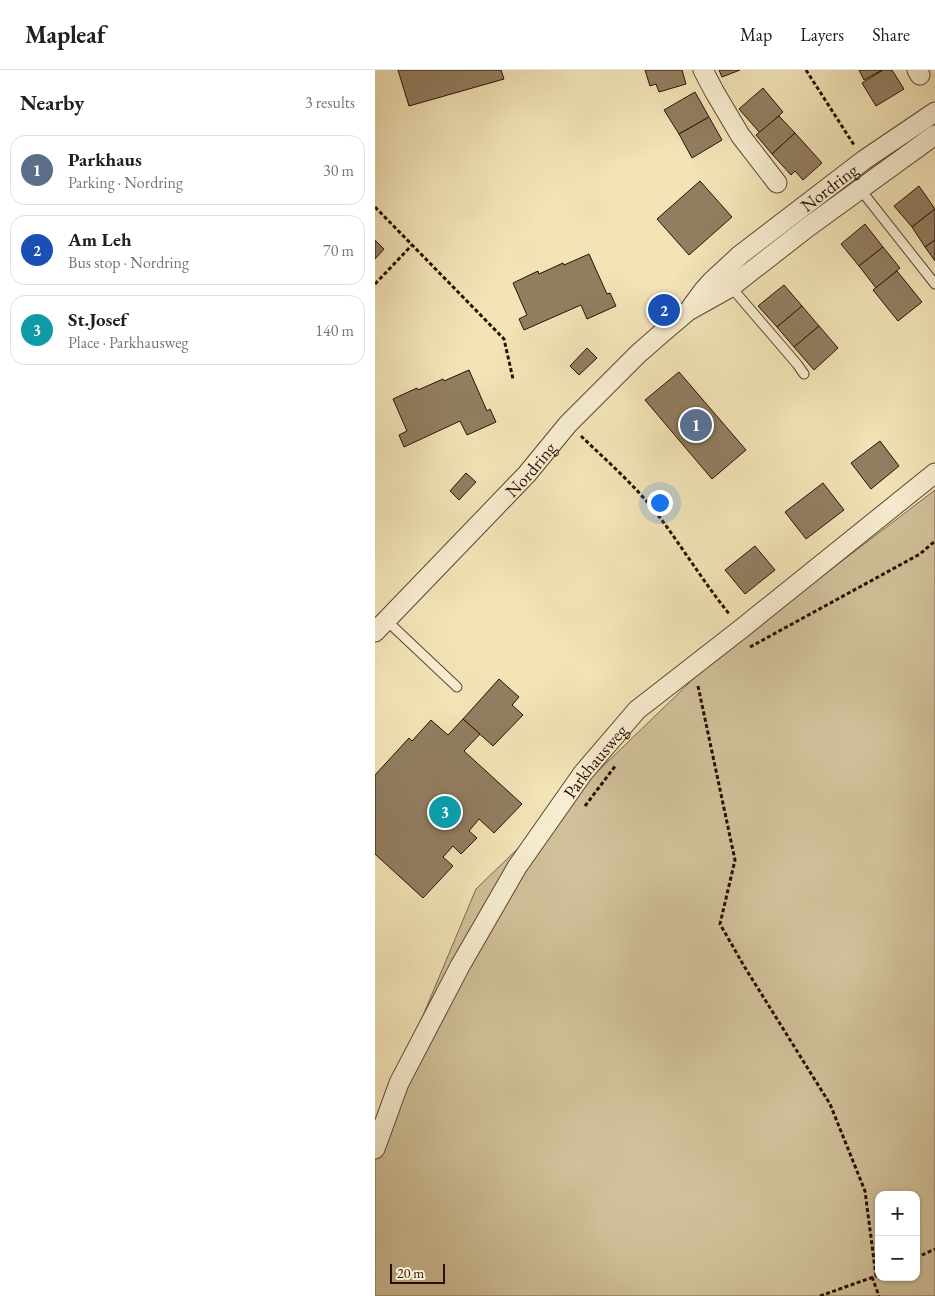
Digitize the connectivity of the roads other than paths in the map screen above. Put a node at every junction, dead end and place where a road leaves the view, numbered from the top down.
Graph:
1 (703, 70) edge
2 (935, 112) edge
3 (935, 135) edge
4 (777, 182) dead end
5 (860, 189) junction
6 (935, 284) edge
7 (731, 288) junction
8 (688, 311) junction
9 (804, 374) dead end
10 (935, 473) edge
11 (380, 626) edge
12 (457, 687) dead end
13 (375, 1149) edge

1 - 4 street
2 - 8 street, Nordring
3 - 5 street, Nordring
5 - 6 lane, Nordring
5 - 7 street, Nordring
7 - 8 street, Nordring
7 - 9 lane
8 - 11 street, Nordring
10 - 13 street, Parkhausweg
11 - 12 lane

